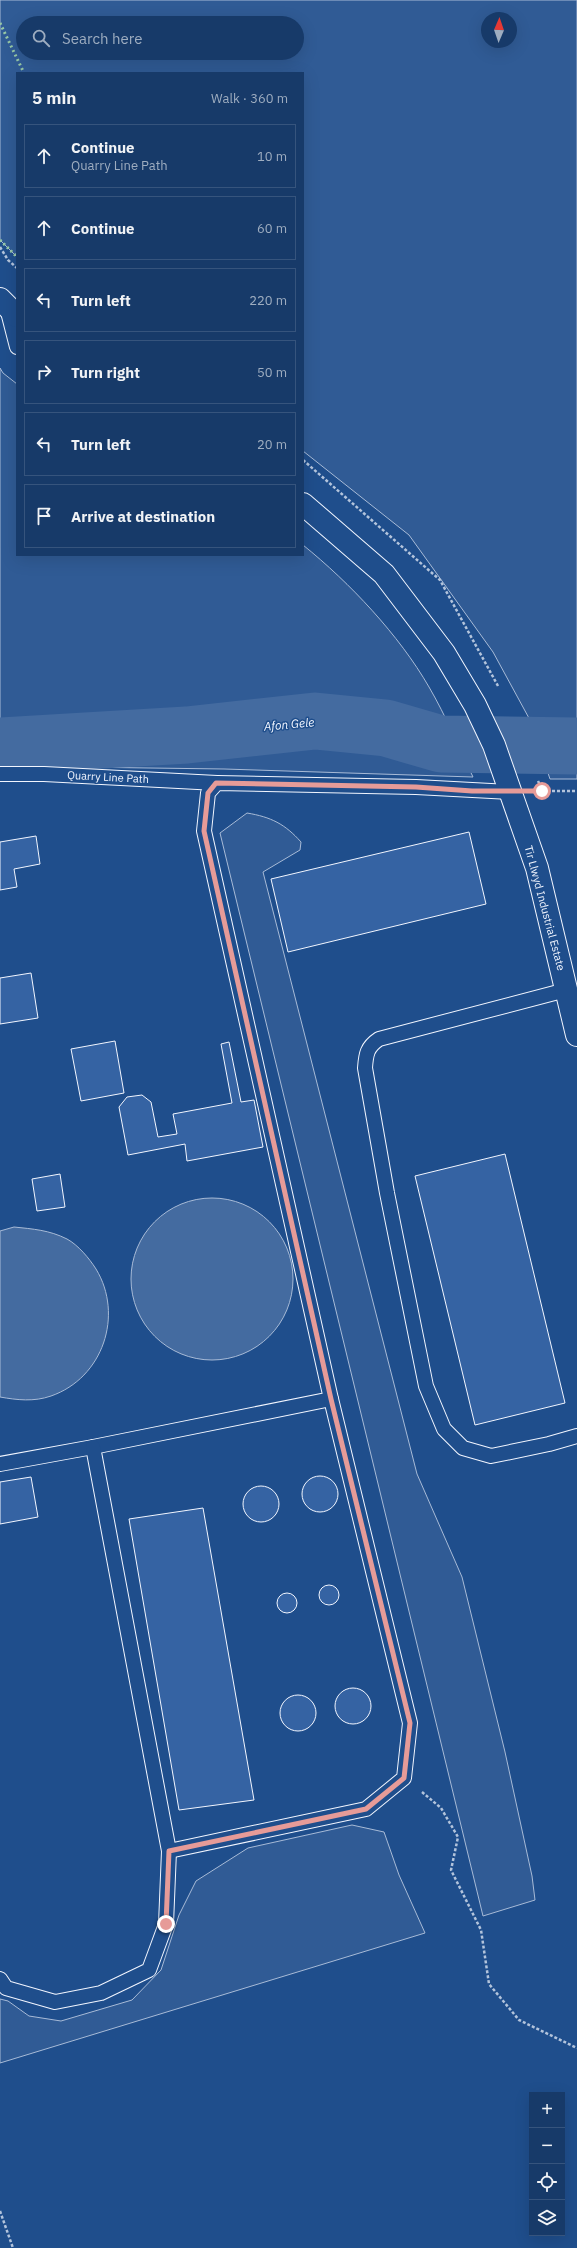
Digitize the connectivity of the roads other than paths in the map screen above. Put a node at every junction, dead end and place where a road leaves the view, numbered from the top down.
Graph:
1 (8, 308) edge
2 (16, 343) edge
3 (304, 505) edge
4 (0, 774) edge
5 (216, 783) junction
6 (509, 787) junction
7 (566, 990) junction
8 (577, 1035) edge
9 (331, 1399) junction
10 (577, 1436) edge
11 (93, 1447) junction
12 (0, 1464) edge
13 (169, 1851) junction
14 (0, 1979) edge

1 - 2 lane
3 - 6 street, Tir Llwyd Industrial Estate
4 - 5 lane, Quarry Line Path
5 - 6 lane, Quarry Line Path
5 - 9 lane
6 - 7 street, Tir Llwyd Industrial Estate
7 - 8 street, Tir Llwyd Industrial Estate
7 - 10 lane
9 - 11 lane
9 - 13 lane
11 - 12 lane
11 - 13 lane
13 - 14 lane

